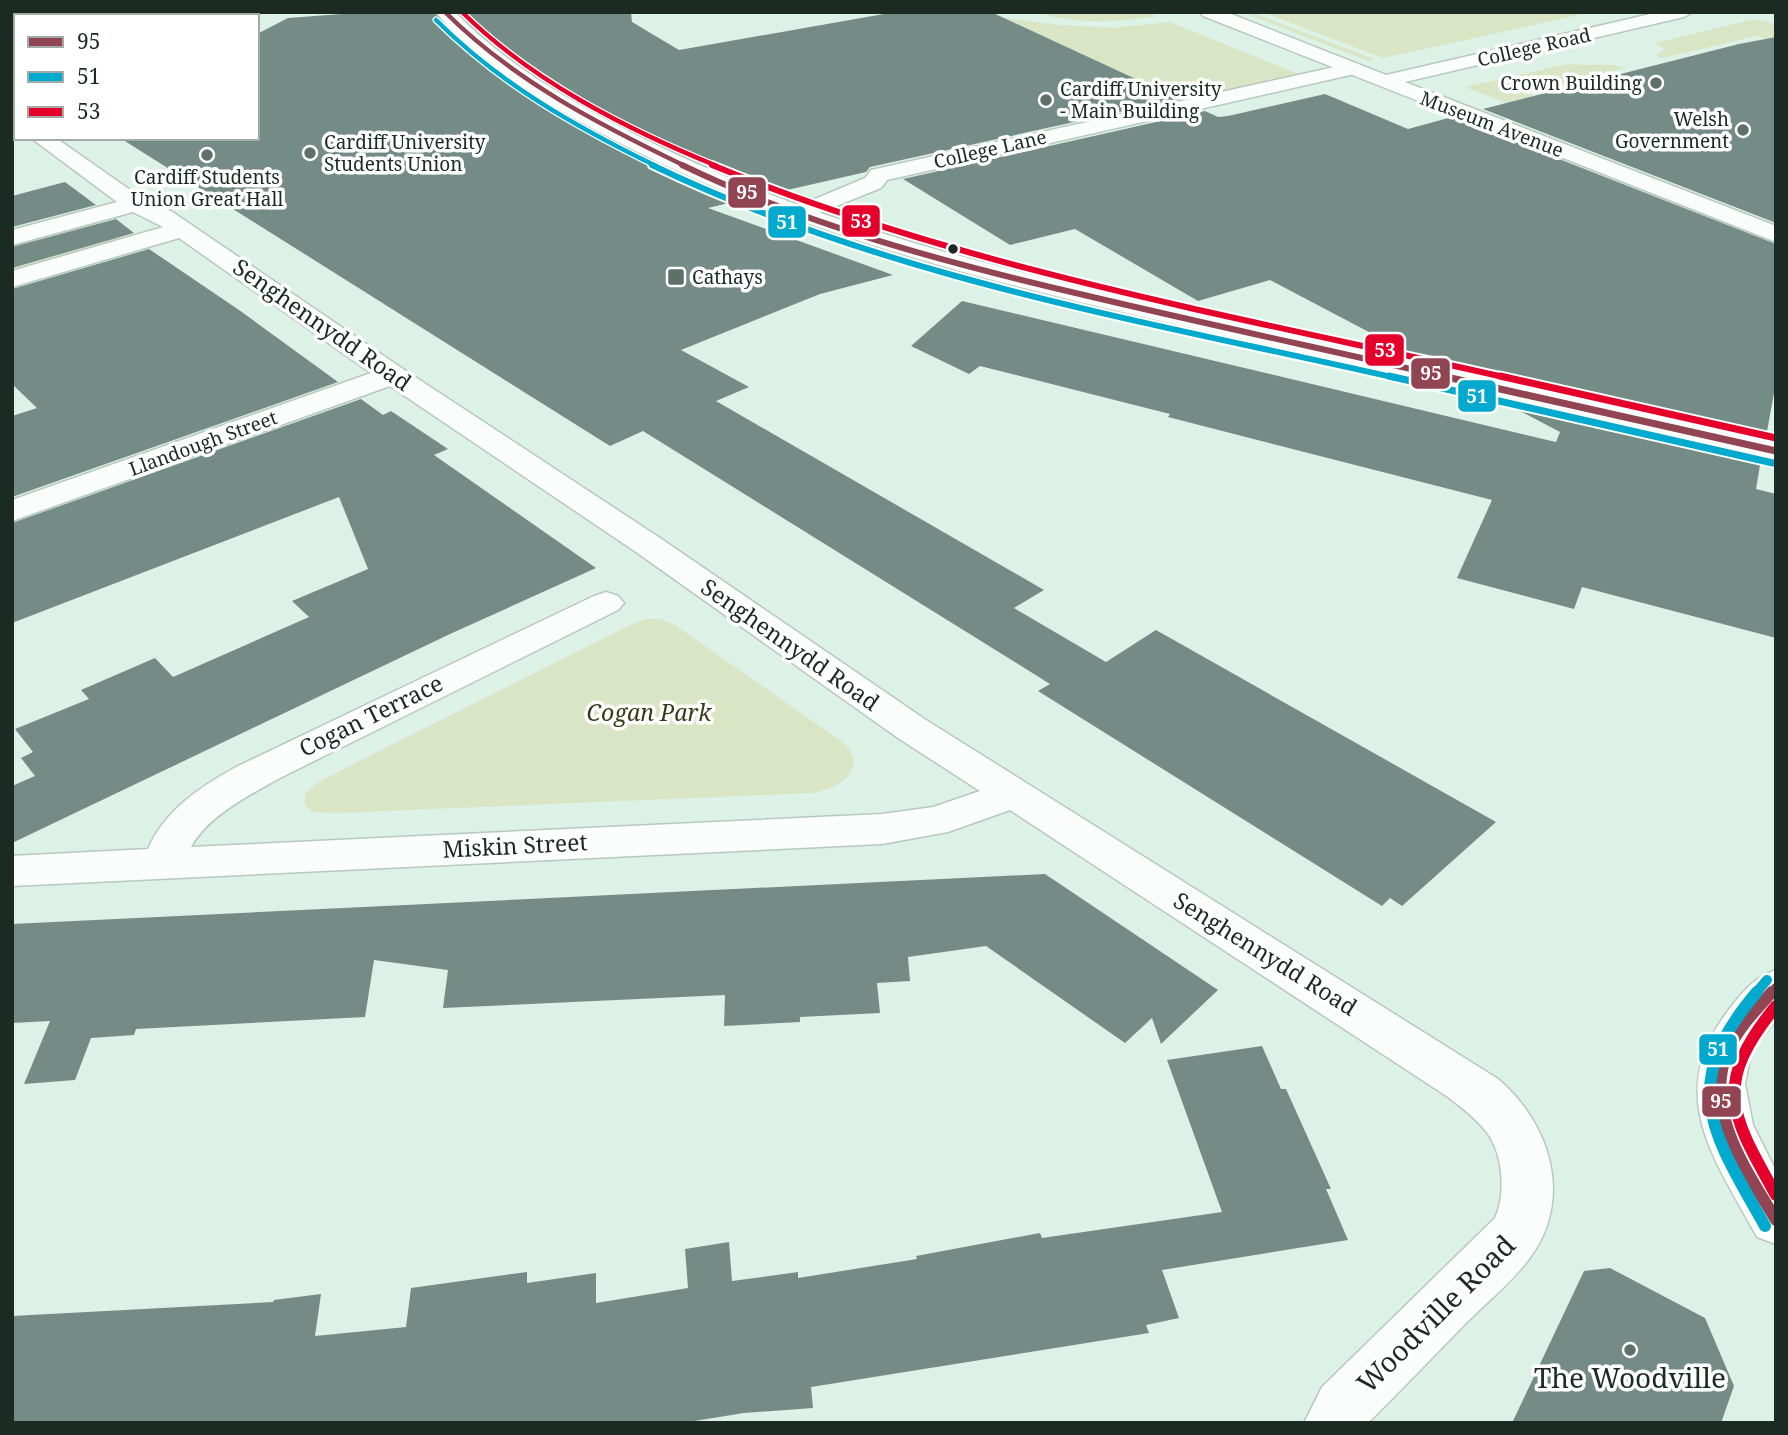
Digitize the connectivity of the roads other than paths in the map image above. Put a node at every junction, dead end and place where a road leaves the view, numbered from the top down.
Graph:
1 (445, 12) edge
2 (1209, 12) edge
3 (1684, 12) edge
4 (1352, 69) junction
5 (1384, 81) junction
6 (45, 140) edge
7 (135, 204) junction
8 (799, 214) junction
9 (183, 229) junction
10 (1776, 235) edge
11 (12, 237) edge
12 (12, 279) edge
13 (393, 375) junction
14 (1776, 451) edge
15 (12, 512) edge
16 (606, 603) dead end
17 (1012, 793) junction
18 (164, 863) junction
19 (12, 871) edge
20 (1776, 988) edge
21 (1525, 1158) joint
22 (1776, 1220) edge
23 (1332, 1423) edge

1 - 8 street
2 - 4 street, Museum Avenue
3 - 5 street, College Road
4 - 5 street, Museum Avenue
4 - 8 street, College Lane
5 - 10 street, Museum Avenue
6 - 7 street, Senghennydd Road
7 - 9 street, Senghennydd Road
7 - 11 street
8 - 14 street
9 - 12 street
9 - 13 street, Senghennydd Road
13 - 15 street, Llandough Street
13 - 17 street, Senghennydd Road
16 - 18 street, Cogan Terrace
17 - 18 street, Miskin Street
17 - 21 street, Senghennydd Road
18 - 19 street, Miskin Street
20 - 22 street
21 - 23 street, Woodville Road

